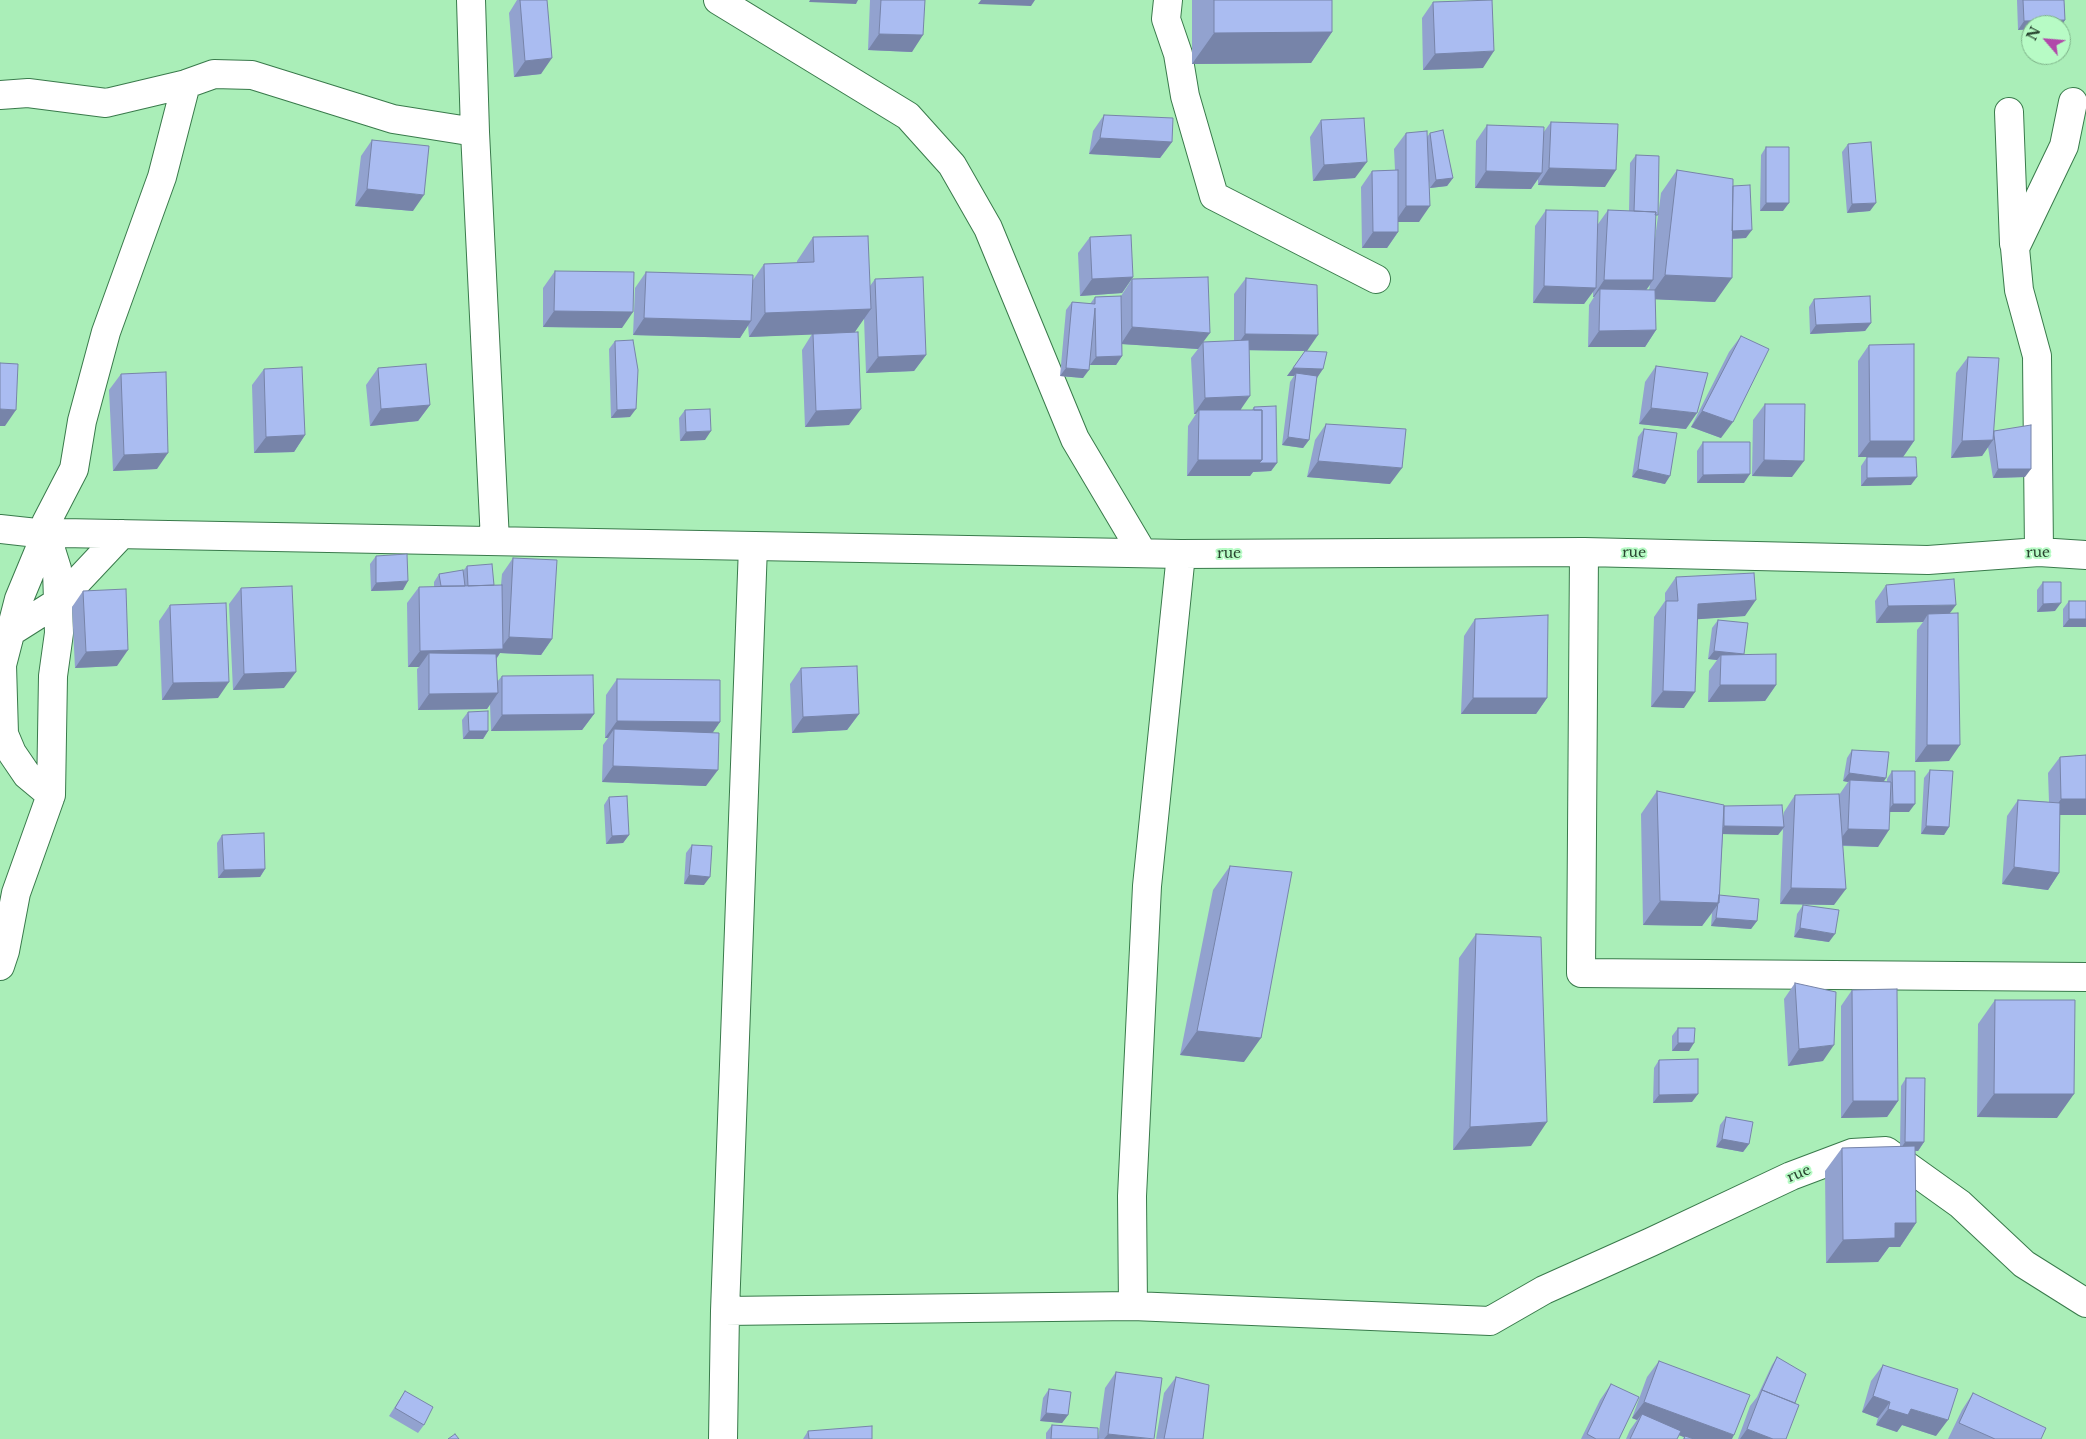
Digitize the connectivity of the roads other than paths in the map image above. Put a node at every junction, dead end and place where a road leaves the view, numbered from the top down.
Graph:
1 (471, 0) edge
2 (718, 0) edge
3 (1168, 0) edge
4 (186, 84) junction
5 (0, 95) edge
6 (2073, 102) dead end
7 (2009, 112) dead end
8 (475, 132) junction
9 (2014, 248) junction
10 (1376, 279) dead end
11 (0, 529) edge
12 (46, 534) junction
13 (122, 534) junction
14 (495, 541) junction
15 (752, 546) junction
16 (1142, 552) junction
17 (1584, 552) junction
18 (2039, 552) junction
19 (1181, 554) junction
20 (2086, 555) edge
21 (58, 602) junction
22 (9, 633) junction
23 (51, 795) junction
24 (0, 966) edge
25 (2086, 977) edge
26 (2086, 1303) edge
27 (1133, 1306) junction
28 (725, 1312) junction
29 (722, 1439) edge

1 - 8 street
2 - 16 street
3 - 10 street
4 - 5 street
4 - 8 street
4 - 12 street
6 - 9 street
7 - 9 street
8 - 14 street
9 - 18 street
11 - 12 street, rue
12 - 13 street, rue
12 - 21 street
12 - 22 street
13 - 14 street, rue
13 - 21 street
14 - 15 street, rue
15 - 16 street, rue
15 - 28 street
16 - 19 street, rue
17 - 18 street, rue
17 - 19 street, rue
17 - 25 street
18 - 20 street, rue
19 - 27 street
21 - 22 street
21 - 23 street
22 - 23 street
23 - 24 street
26 - 27 street, rue
27 - 28 street
28 - 29 street

